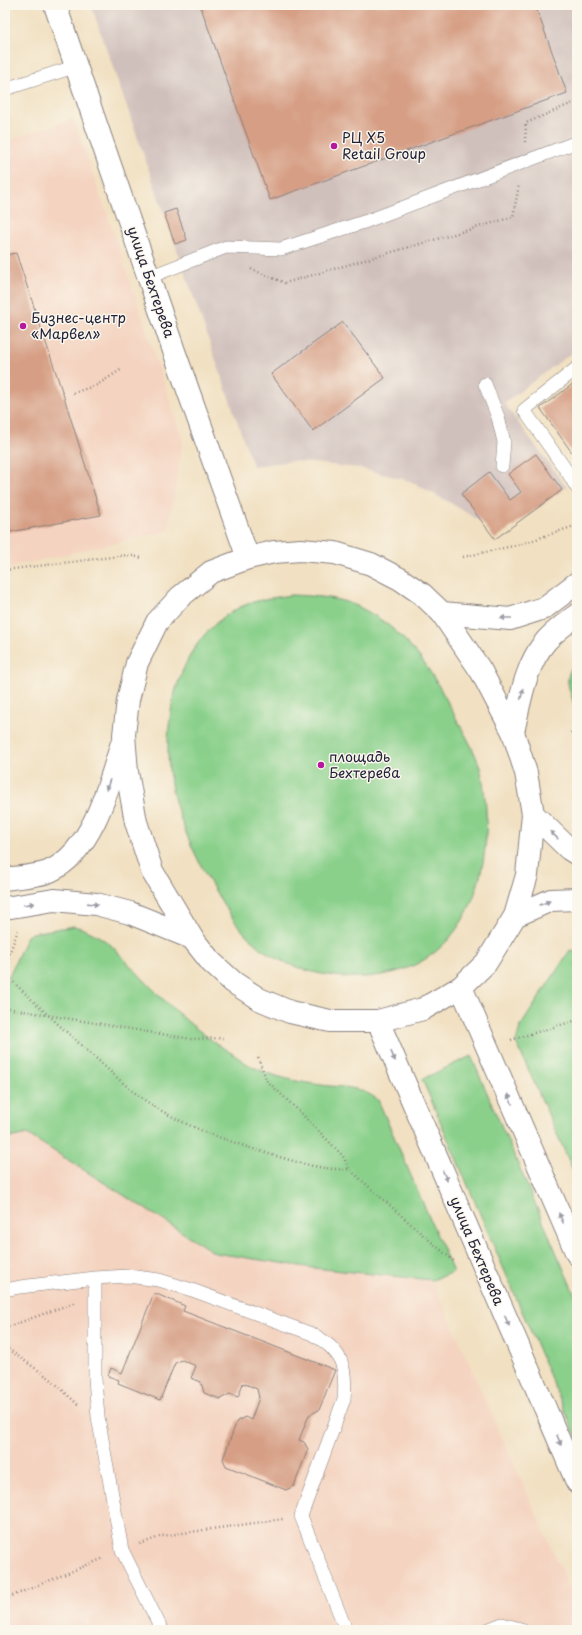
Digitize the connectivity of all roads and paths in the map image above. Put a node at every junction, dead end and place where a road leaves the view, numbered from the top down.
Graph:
1 (55, 5) edge
2 (77, 66) junction
3 (5, 89) edge
4 (577, 142) edge
5 (150, 277) junction
6 (577, 368) edge
7 (122, 369) dead end
8 (485, 384) dead end
9 (73, 393) dead end
10 (502, 466) dead end
11 (573, 469) edge
12 (577, 488) edge
13 (577, 525) edge
14 (464, 557) dead end
15 (142, 558) dead end
16 (248, 558) junction
17 (5, 570) edge
18 (577, 583) edge
19 (442, 612) junction
20 (577, 615) edge
21 (577, 722) edge
22 (513, 732) junction
23 (571, 733) dead end
24 (124, 735) junction
25 (533, 814) junction
26 (577, 854) edge
27 (5, 879) edge
28 (577, 899) edge
29 (5, 908) edge
30 (515, 916) junction
31 (18, 929) dead end
32 (192, 938) junction
33 (5, 965) edge
34 (5, 974) edge
35 (461, 987) junction
36 (5, 1008) edge
37 (48, 1016) junction
38 (577, 1020) edge
39 (378, 1021) junction
40 (223, 1038) dead end
41 (510, 1041) dead end
42 (258, 1058) dead end
43 (349, 1169) junction
44 (577, 1254) edge
45 (449, 1257) dead end
46 (95, 1278) junction
47 (5, 1290) edge
48 (95, 1295) junction
49 (5, 1328) edge
50 (5, 1347) edge
51 (98, 1417) junction
52 (577, 1482) edge
53 (301, 1516) junction
54 (122, 1550) junction
55 (5, 1599) edge
56 (162, 1630) edge
57 (346, 1630) edge
58 (487, 1630) edge
59 (524, 1630) edge

1 - 2 main road, улица Бехтерева
2 - 3 lane
2 - 5 main road, улица Бехтерева
4 - 5 lane
5 - 16 main road, улица Бехтерева
6 - 11 lane
7 - 9 path
8 - 10 lane
11 - 12 lane
13 - 14 path
15 - 17 path
16 - 19 main road
16 - 24 main road
18 -> 19 main road
19 - 22 main road
22 -> 20 main road
21 - 23 path
22 - 25 main road
24 -> 27 main road
24 - 32 main road
26 -> 25 main road
25 - 30 main road
30 -> 28 main road
29 -> 32 main road
30 - 35 main road
31 - 33 path
32 - 39 main road
34 - 37 path
35 - 39 main road
44 -> 35 main road
36 - 37 path
37 - 40 path
37 - 43 path
38 - 41 path
39 -> 52 main road, улица Бехтерева
42 - 43 path
43 - 45 path
46 - 47 lane
46 - 48 lane
46 - 53 lane
48 - 49 path
48 - 51 lane
50 - 51 path
51 - 54 lane
53 - 54 path
53 - 57 lane
54 - 55 path
54 - 56 lane
58 - 59 lane

